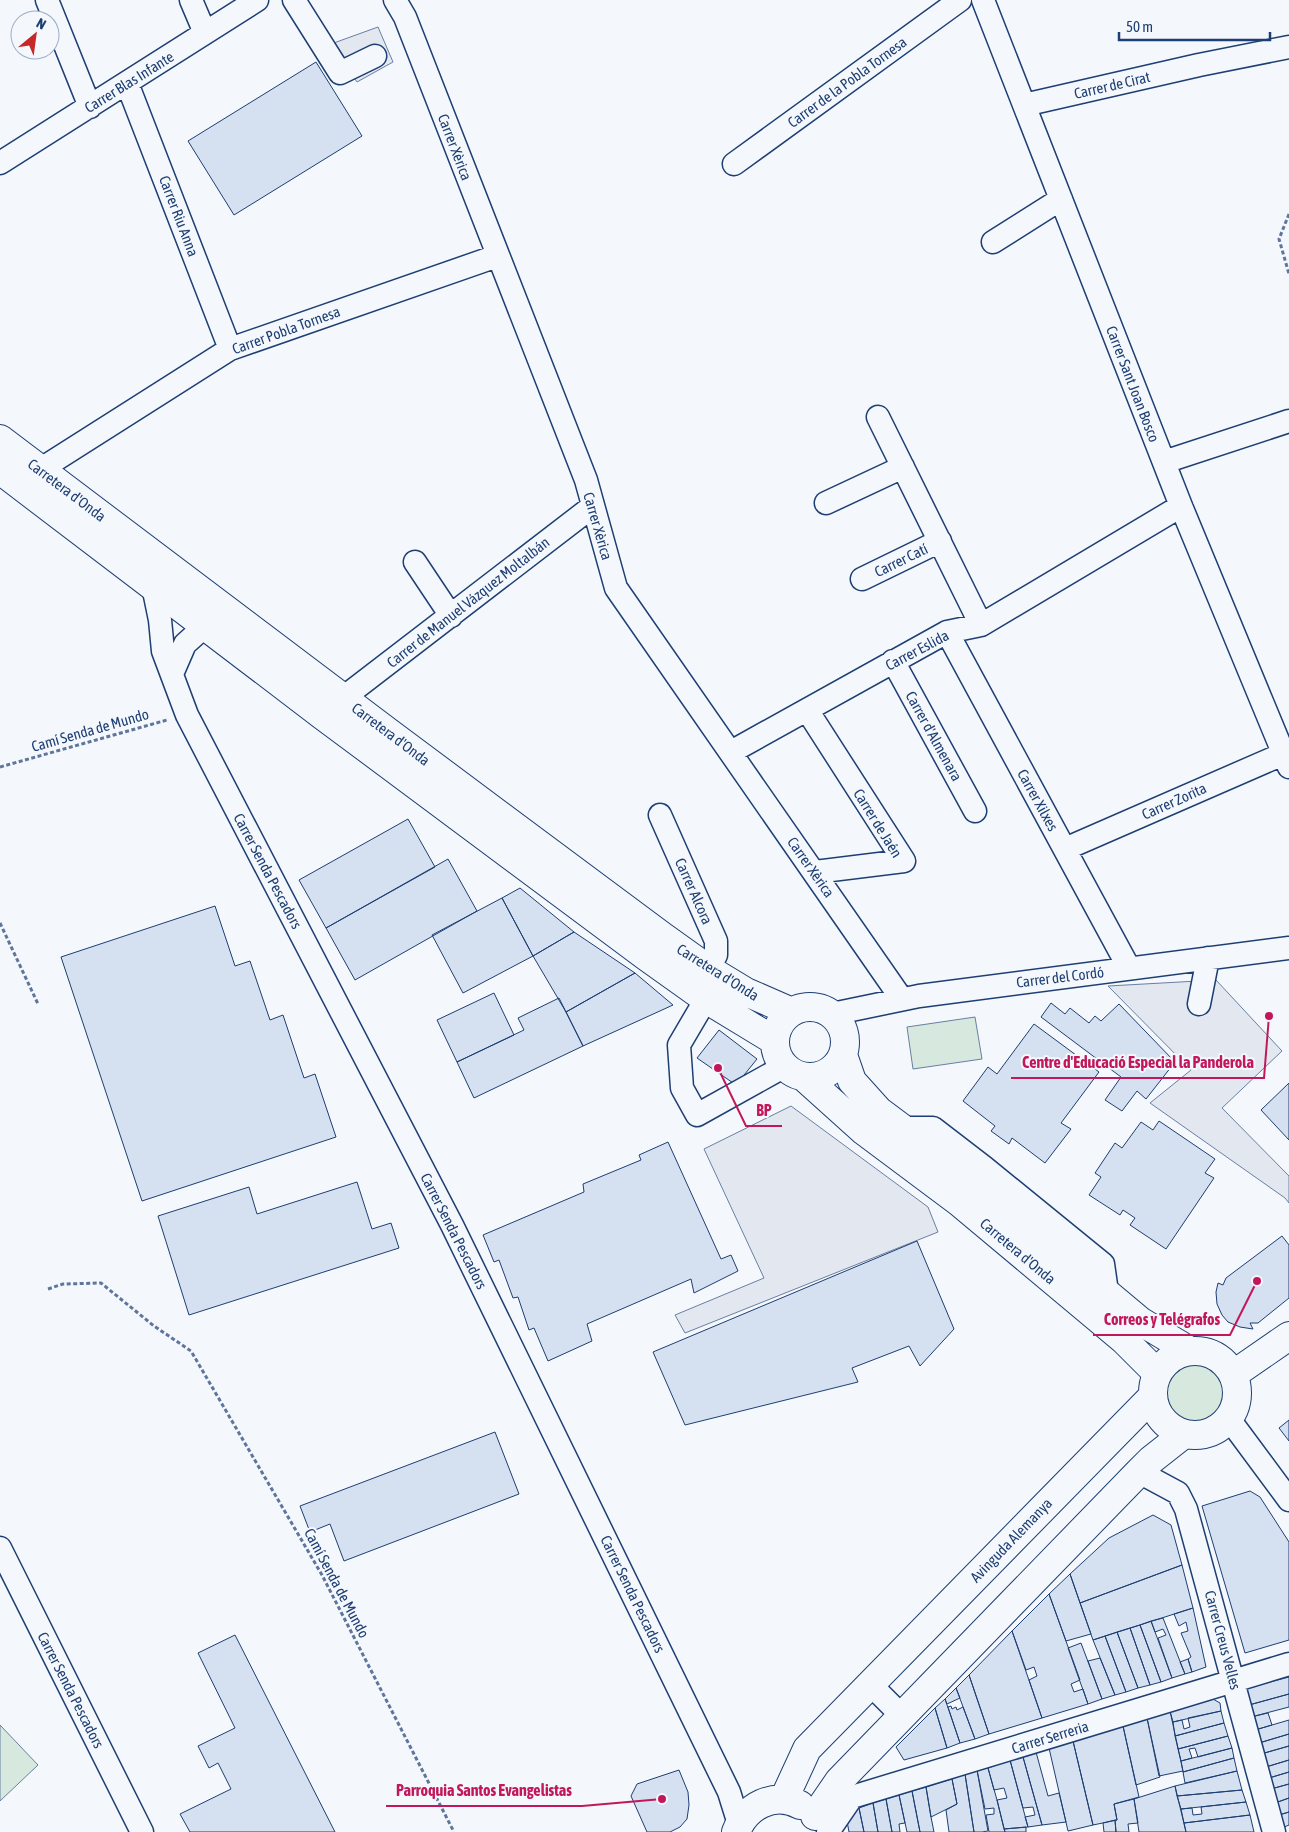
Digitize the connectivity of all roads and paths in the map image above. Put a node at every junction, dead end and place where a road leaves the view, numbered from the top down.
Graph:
1 (47, 0) edge
2 (191, 0) edge
3 (257, 0) edge
4 (294, 0) edge
5 (395, 0) edge
6 (960, 0) edge
7 (983, 0) edge
8 (205, 33) junction
9 (1289, 47) edge
10 (375, 56) dead end
11 (127, 83) junction
12 (90, 106) junction
13 (1024, 106) junction
14 (0, 163) edge
15 (734, 164) dead end
16 (1061, 199) junction
17 (1289, 214) edge
18 (993, 242) dead end
19 (497, 256) junction
20 (1289, 274) edge
21 (230, 348) junction
22 (878, 417) dead end
23 (1289, 421) edge
24 (0, 439) edge
25 (1164, 462) junction
26 (903, 467) junction
27 (41, 469) junction
28 (0, 470) edge
29 (826, 503) dead end
30 (593, 506) junction
31 (1181, 506) junction
32 (940, 541) junction
33 (415, 562) dead end
34 (862, 579) dead end
35 (153, 586) junction
36 (450, 616) junction
37 (981, 625) junction
38 (205, 626) junction
39 (947, 632) junction
40 (893, 661) junction
41 (172, 674) junction
42 (343, 698) junction
43 (807, 710) junction
44 (187, 715) junction
45 (731, 752) junction
46 (1286, 760) edge
47 (0, 767) edge
48 (975, 812) dead end
49 (660, 815) dead end
50 (1065, 849) junction
51 (815, 872) junction
52 (0, 924) edge
53 (1289, 948) edge
54 (1208, 958) junction
55 (1129, 968) junction
56 (708, 969) junction
57 (706, 998) junction
58 (901, 998) junction
59 (38, 1004) dead end
60 (1199, 1004) dead end
61 (792, 1012) junction
62 (832, 1014) junction
63 (775, 1041) junction
64 (843, 1055) junction
65 (795, 1071) junction
66 (48, 1289) dead end
67 (1289, 1336) edge
68 (1190, 1351) junction
69 (1234, 1374) junction
70 (1155, 1384) junction
71 (1229, 1419) junction
72 (1184, 1434) junction
73 (1139, 1472) junction
74 (1289, 1500) edge
75 (0, 1548) edge
76 (1289, 1664) edge
77 (1234, 1681) junction
78 (870, 1684) junction
79 (902, 1716) junction
80 (784, 1800) junction
81 (744, 1820) edge
82 (822, 1827) edge
83 (142, 1832) edge
84 (454, 1832) edge
85 (1274, 1832) edge

1 - 12 street
2 - 8 street
3 - 8 street, Carrer Blas Infante
4 - 10 street
5 - 19 street, Carrer Xèrica
6 - 15 street, Carrer de la Pobla Tornesa
7 - 13 street, Carrer Sant Joan Bosco
8 - 11 street, Carrer Blas Infante
9 - 13 street, Carrer de Cirat
11 - 12 street, Carrer Blas Infante
11 - 21 street, Carrer Riu Anna
12 - 14 street, Carrer Blas Infante
13 - 16 street, Carrer Sant Joan Bosco
16 - 18 street
16 - 25 street, Carrer Sant Joan Bosco
17 - 20 path
19 - 21 street, Carrer Pobla Tornesa
19 - 30 street, Carrer Xèrica
21 - 27 street, Carrer Pobla Tornesa
22 - 26 street
23 - 25 street
24 - 27 main road, Carretera d'Onda
25 - 31 street, Carrer Sant Joan Bosco
26 - 29 street
26 - 32 street
27 - 42 main road, Carretera d'Onda
28 - 35 main road, Carretera d'Onda
30 - 36 street, Carrer de Manuel Vázquez Moltalbán
30 - 45 street, Carrer Xèrica
31 - 37 street, Carrer Eslida
31 - 46 street, Carrer Sant Joan Bosco
32 - 34 street, Carrer Catí
32 - 37 street
33 - 36 street
35 - 38 main road, Carretera d'Onda
35 - 41 street, Carrer Senda Pescadors
36 - 42 street, Carrer de Manuel Vázquez Moltalbán
37 - 39 street, Carrer Eslida
38 - 41 street
38 - 57 main road, Carretera d'Onda
39 - 40 street, Carrer Eslida
39 - 50 street, Carrer Xilxes
40 - 43 street, Carrer Eslida
40 - 48 street, Carrer d'Almenara
41 - 44 street, Carrer Senda Pescadors
42 - 56 main road, Carretera d'Onda
43 - 45 street, Carrer Eslida
43 - 51 street, Carrer de Jaén
44 - 47 path, Camí Senda de Mundo
44 - 81 street, Carrer Senda Pescadors
45 - 51 street, Carrer Xèrica
46 - 50 street, Carrer Zorita
49 - 56 street, Carrer Alcora
50 - 55 street, Carrer Xilxes
51 - 58 street, Carrer Xèrica
52 - 59 path
53 - 54 street, Carrer del Cordó
54 - 55 street, Carrer del Cordó
54 - 60 street
55 - 58 street, Carrer del Cordó
56 - 61 main road, Carretera d'Onda
57 - 63 main road, Carretera d'Onda
57 - 65 street
58 - 62 street, Carrer del Cordó
61 - 62 main road
61 - 63 main road
62 - 64 main road
63 - 65 main road
64 - 65 main road
64 - 68 main road, Carretera d'Onda
65 - 70 main road, Carretera d'Onda
66 - 84 path, Camí Senda de Mundo
67 - 69 main road
68 - 69 main road
68 - 70 main road
69 - 71 main road
70 - 72 main road
70 - 78 main road, Avinguda Alemanya
71 - 72 main road
71 - 74 street
72 - 73 main road
73 - 77 street, Carrer Creus Velles
73 - 79 main road
75 - 83 street, Carrer Senda Pescadors
76 - 77 street, Carrer Serreria
77 - 82 street, Carrer Serreria
77 - 85 street, Carrer Creus Velles
78 - 79 street
78 - 80 main road, Avinguda Alemanya
79 - 82 main road
80 - 81 main road
80 - 82 main road

